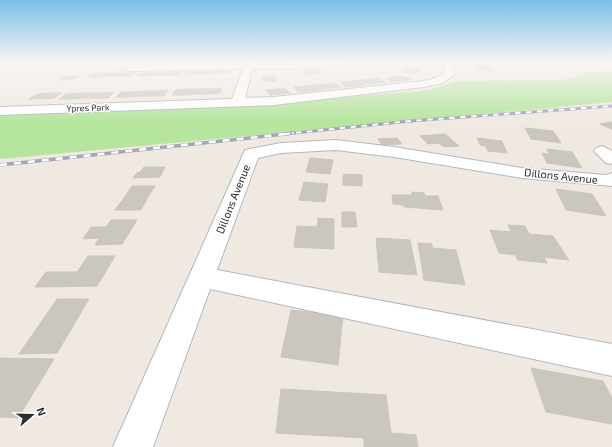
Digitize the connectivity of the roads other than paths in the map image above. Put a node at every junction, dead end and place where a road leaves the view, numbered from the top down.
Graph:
1 (243, 82) edge
2 (435, 82) edge
3 (237, 103) junction
4 (0, 111) edge
5 (612, 179) edge
6 (203, 277) junction
7 (612, 360) edge
8 (133, 447) edge

1 - 3 street
2 - 3 street, Ypres Park
3 - 4 street, Ypres Park
5 - 6 street, Dillons Avenue
6 - 7 street
6 - 8 street, Dillons Avenue

